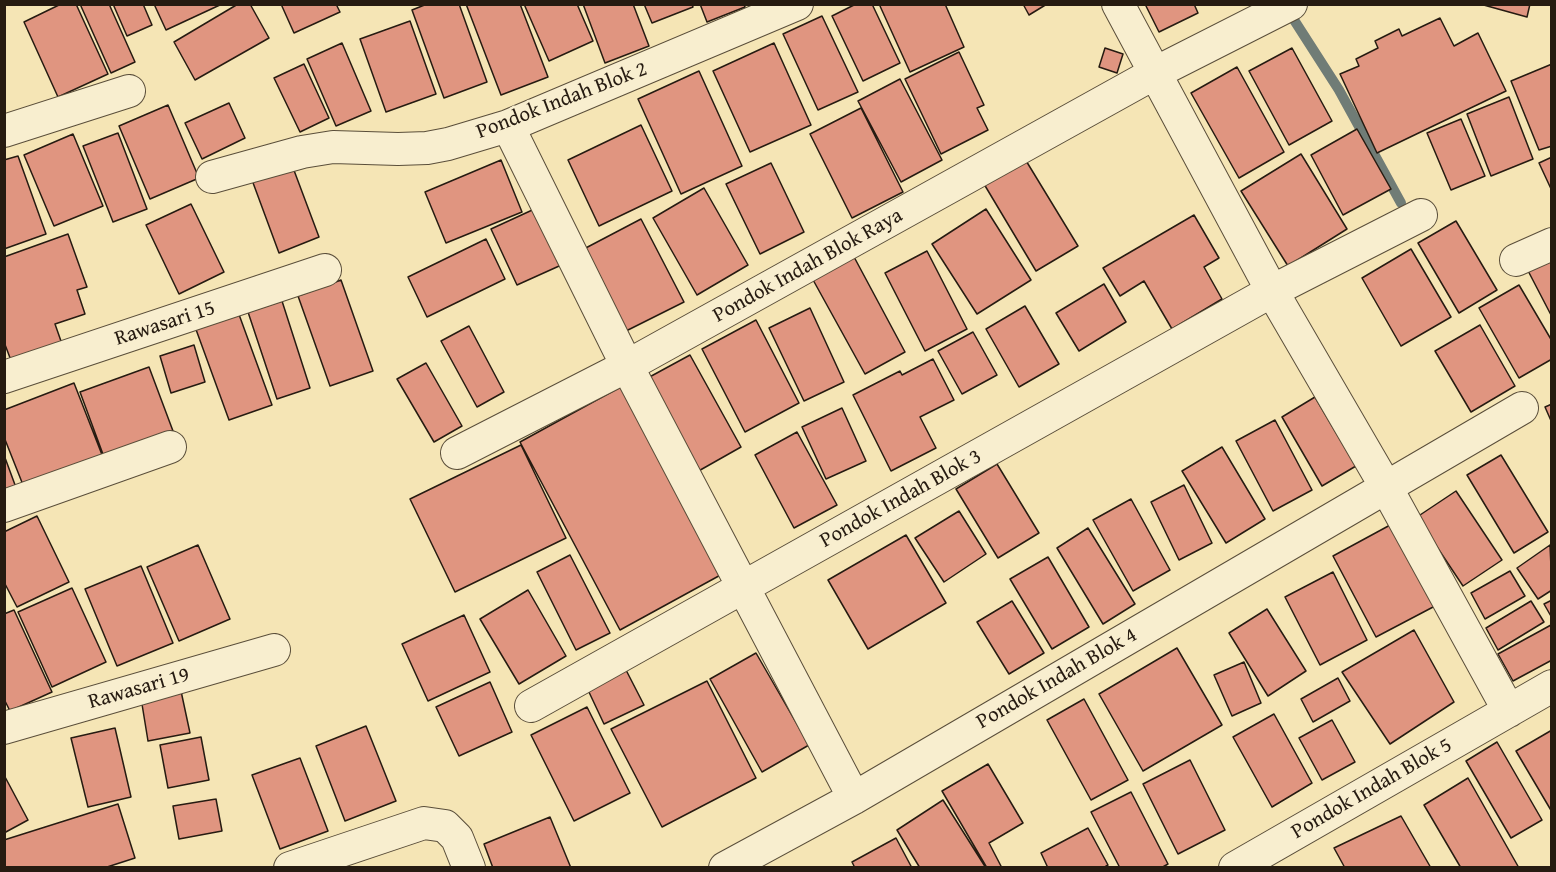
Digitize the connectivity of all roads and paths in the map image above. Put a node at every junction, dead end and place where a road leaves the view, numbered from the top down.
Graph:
1 (797, 4) edge
2 (1118, 4) edge
3 (1286, 7) edge
4 (1155, 73) junction
5 (129, 91) dead end
6 (508, 126) junction
7 (4, 130) edge
8 (212, 177) dead end
9 (1421, 215) dead end
10 (1551, 244) edge
11 (1516, 260) dead end
12 (325, 270) dead end
13 (1272, 291) junction
14 (627, 366) junction
15 (4, 377) edge
16 (1522, 408) dead end
17 (170, 447) dead end
18 (458, 453) dead end
19 (1386, 487) junction
20 (4, 506) edge
21 (743, 587) junction
22 (274, 650) dead end
23 (1551, 686) edge
24 (531, 706) dead end
25 (1509, 711) junction
26 (4, 728) edge
27 (854, 798) junction
28 (290, 867) edge
29 (469, 867) edge
30 (725, 867) edge
31 (1235, 867) edge

1 - 6 street, Pondok Indah Blok 2
2 - 4 street
3 - 4 street, Pondok Indah Blok Raya
4 - 13 street
4 - 14 street, Pondok Indah Blok Raya
5 - 7 street
6 - 8 street, Pondok Indah Blok 2
6 - 14 street
9 - 13 street, Pondok Indah Blok 3
10 - 11 street
12 - 15 street, Rawasari 15
13 - 19 street
13 - 21 street, Pondok Indah Blok 3
14 - 18 street, Pondok Indah Blok Raya
14 - 21 street
16 - 19 street, Pondok Indah Blok 4
17 - 20 street
19 - 25 street
19 - 27 street, Pondok Indah Blok 4
21 - 24 street, Pondok Indah Blok 3
21 - 27 street
22 - 26 street, Rawasari 19
23 - 25 street, Pondok Indah Blok 5
25 - 31 street, Pondok Indah Blok 5
27 - 30 street, Pondok Indah Blok 4
28 - 29 street

